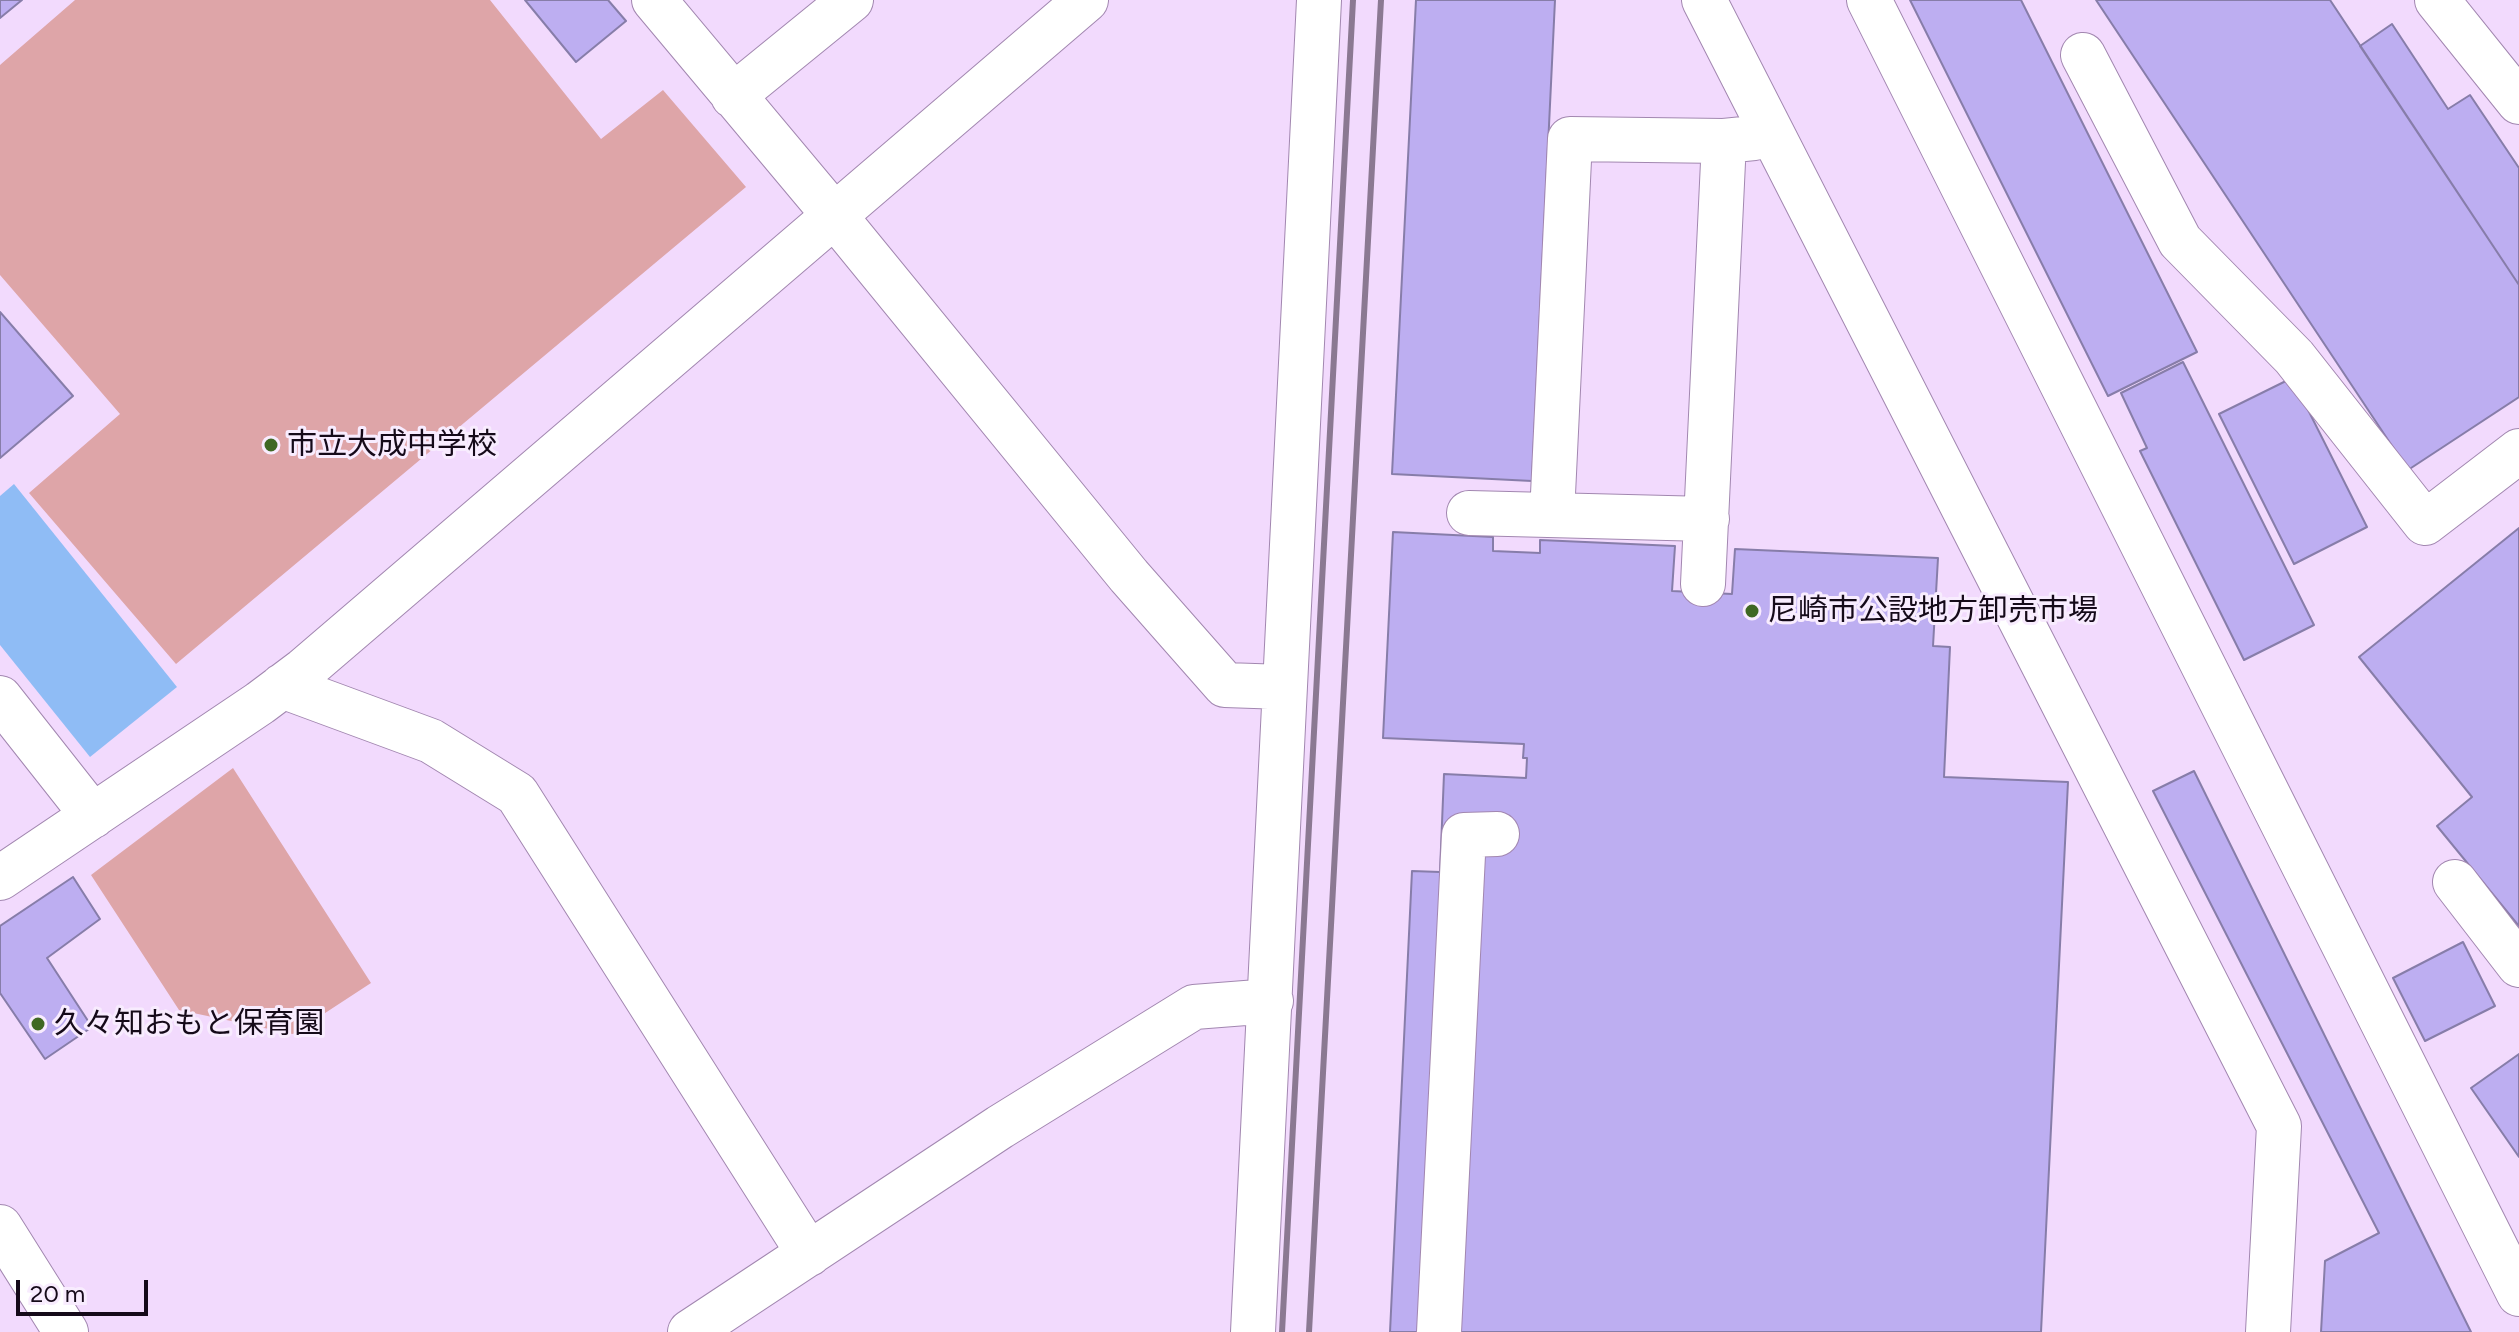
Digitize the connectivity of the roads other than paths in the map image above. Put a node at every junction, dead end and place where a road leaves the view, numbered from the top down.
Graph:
1 (654, 0) edge
2 (851, 0) edge
3 (1086, 0) edge
4 (1319, 0) edge
5 (1704, 0) edge
6 (1869, 0) edge
7 (2457, 6) edge
8 (2083, 55) dead end
9 (733, 96) junction
10 (2519, 102) edge
11 (1774, 137) junction
12 (1724, 141) junction
13 (834, 215) junction
14 (2519, 451) edge
15 (1469, 513) dead end
16 (1552, 515) junction
17 (1707, 519) junction
18 (1703, 584) dead end
19 (282, 686) junction
20 (1284, 687) junction
21 (0, 698) edge
22 (93, 816) junction
23 (1497, 834) dead end
24 (0, 878) edge
25 (2455, 882) dead end
26 (2519, 965) edge
27 (1271, 1001) junction
28 (0, 1227) edge
29 (809, 1254) junction
30 (2519, 1294) edge
31 (66, 1332) edge
32 (690, 1332) edge
33 (1253, 1332) edge
34 (1439, 1332) edge
35 (2268, 1332) edge

1 - 9 street
2 - 9 street
3 - 13 street
4 - 20 street
5 - 11 street
6 - 30 street
7 - 10 street
8 - 14 street
9 - 13 street
11 - 12 street
11 - 35 street
12 - 16 street
12 - 17 street
13 - 19 street
13 - 20 street
15 - 16 street
16 - 17 street
17 - 18 street
19 - 22 street
19 - 29 street
20 - 27 street
21 - 22 street
22 - 24 street
23 - 34 street
25 - 26 street
27 - 29 street
27 - 33 street
28 - 31 street
29 - 32 street

